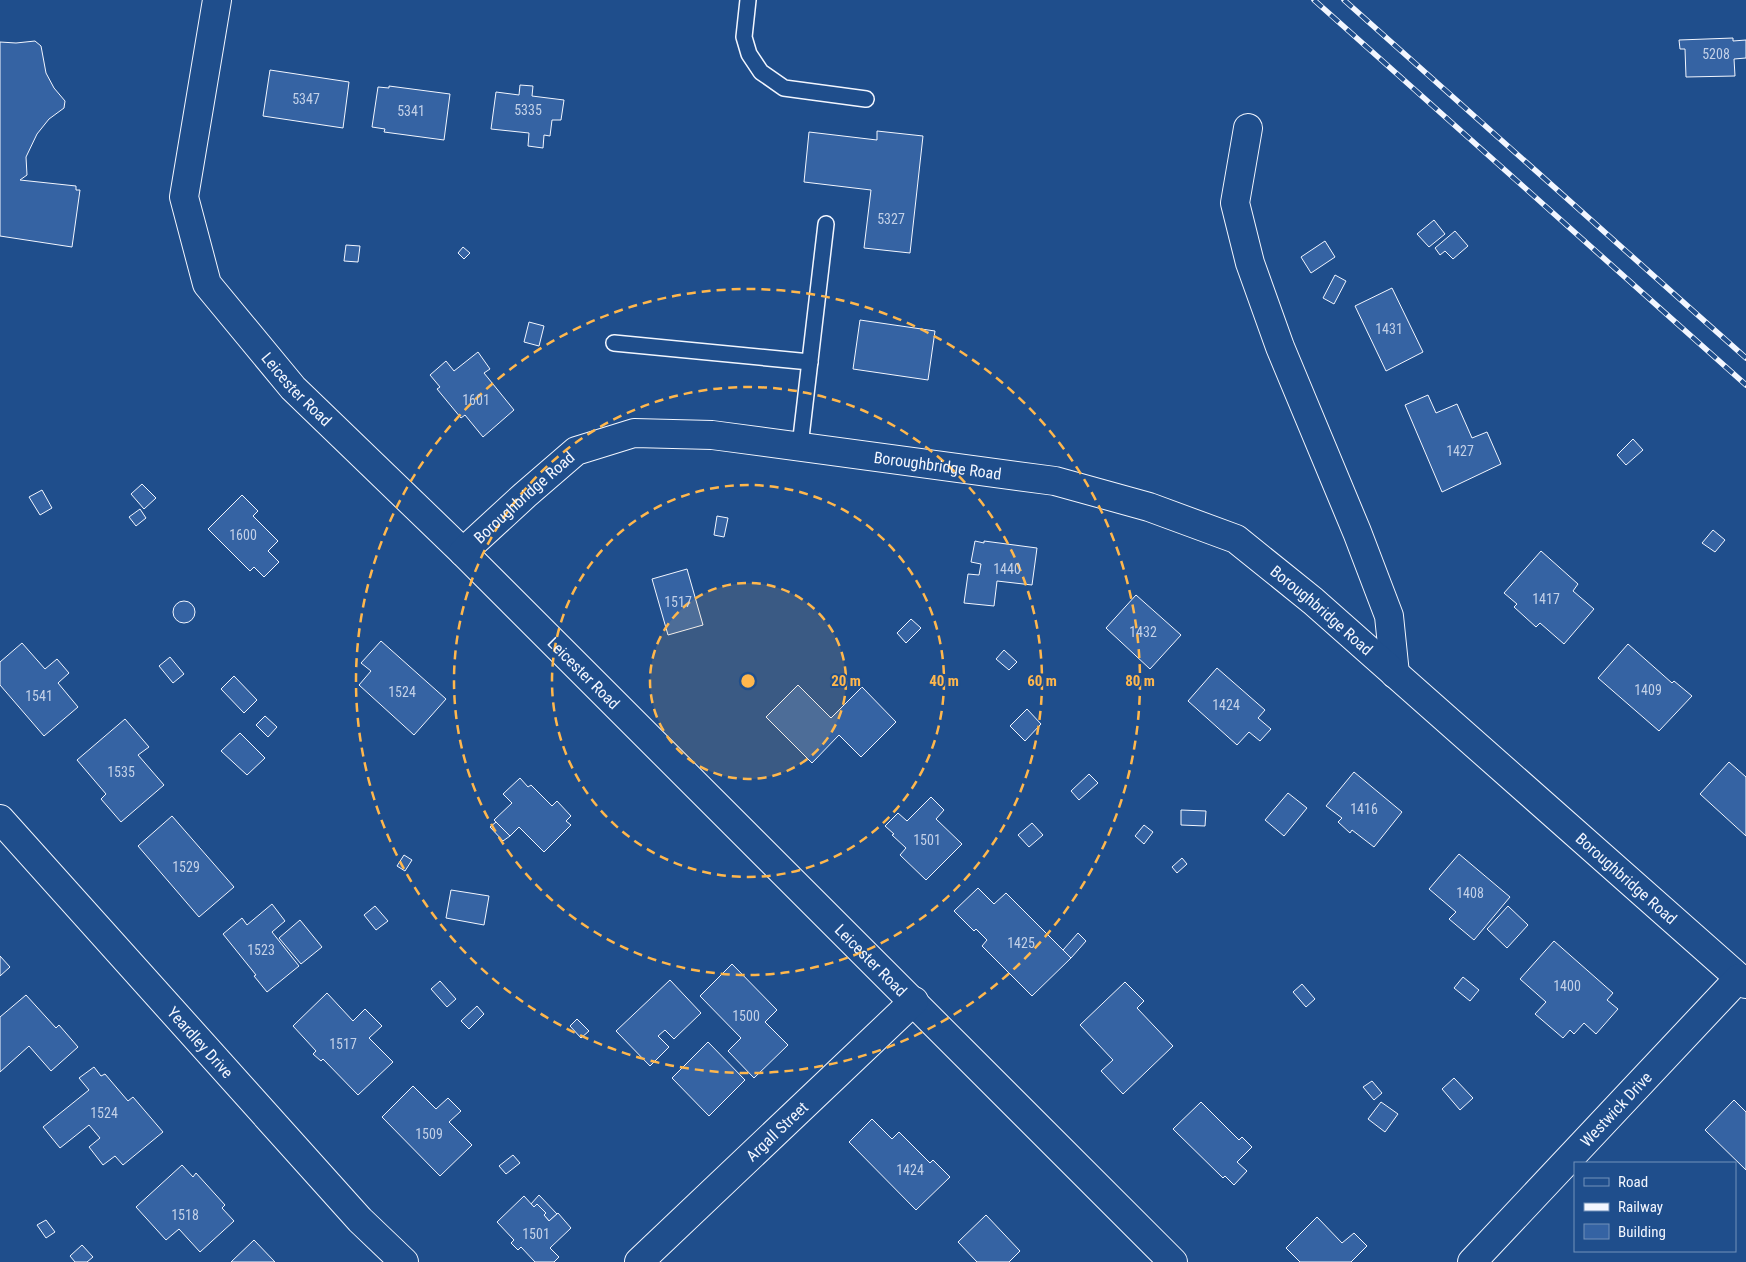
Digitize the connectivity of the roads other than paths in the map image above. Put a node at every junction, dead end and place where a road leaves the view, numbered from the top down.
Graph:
1 (217, 0) edge
2 (748, 0) edge
3 (866, 99) dead end
4 (1248, 128) dead end
5 (826, 224) dead end
6 (614, 344) dead end
7 (810, 362) junction
8 (800, 446) junction
9 (463, 552) junction
10 (1395, 674) junction
11 (0, 819) edge
12 (1743, 981) edge
13 (914, 1001) junction
14 (404, 1262) edge
15 (639, 1262) edge
16 (1173, 1262) edge
17 (1472, 1262) edge

1 - 9 street, Leicester Road
2 - 3 lane
4 - 10 street, Boroughbridge Road
5 - 7 lane
6 - 7 lane
7 - 8 lane
8 - 9 street, Boroughbridge Road
8 - 10 street, Boroughbridge Road
9 - 13 street, Leicester Road
10 - 12 street, Boroughbridge Road
11 - 14 street, Yeardley Drive
12 - 17 street, Westwick Drive
13 - 15 street, Argall Street
13 - 16 street, Leicester Road

